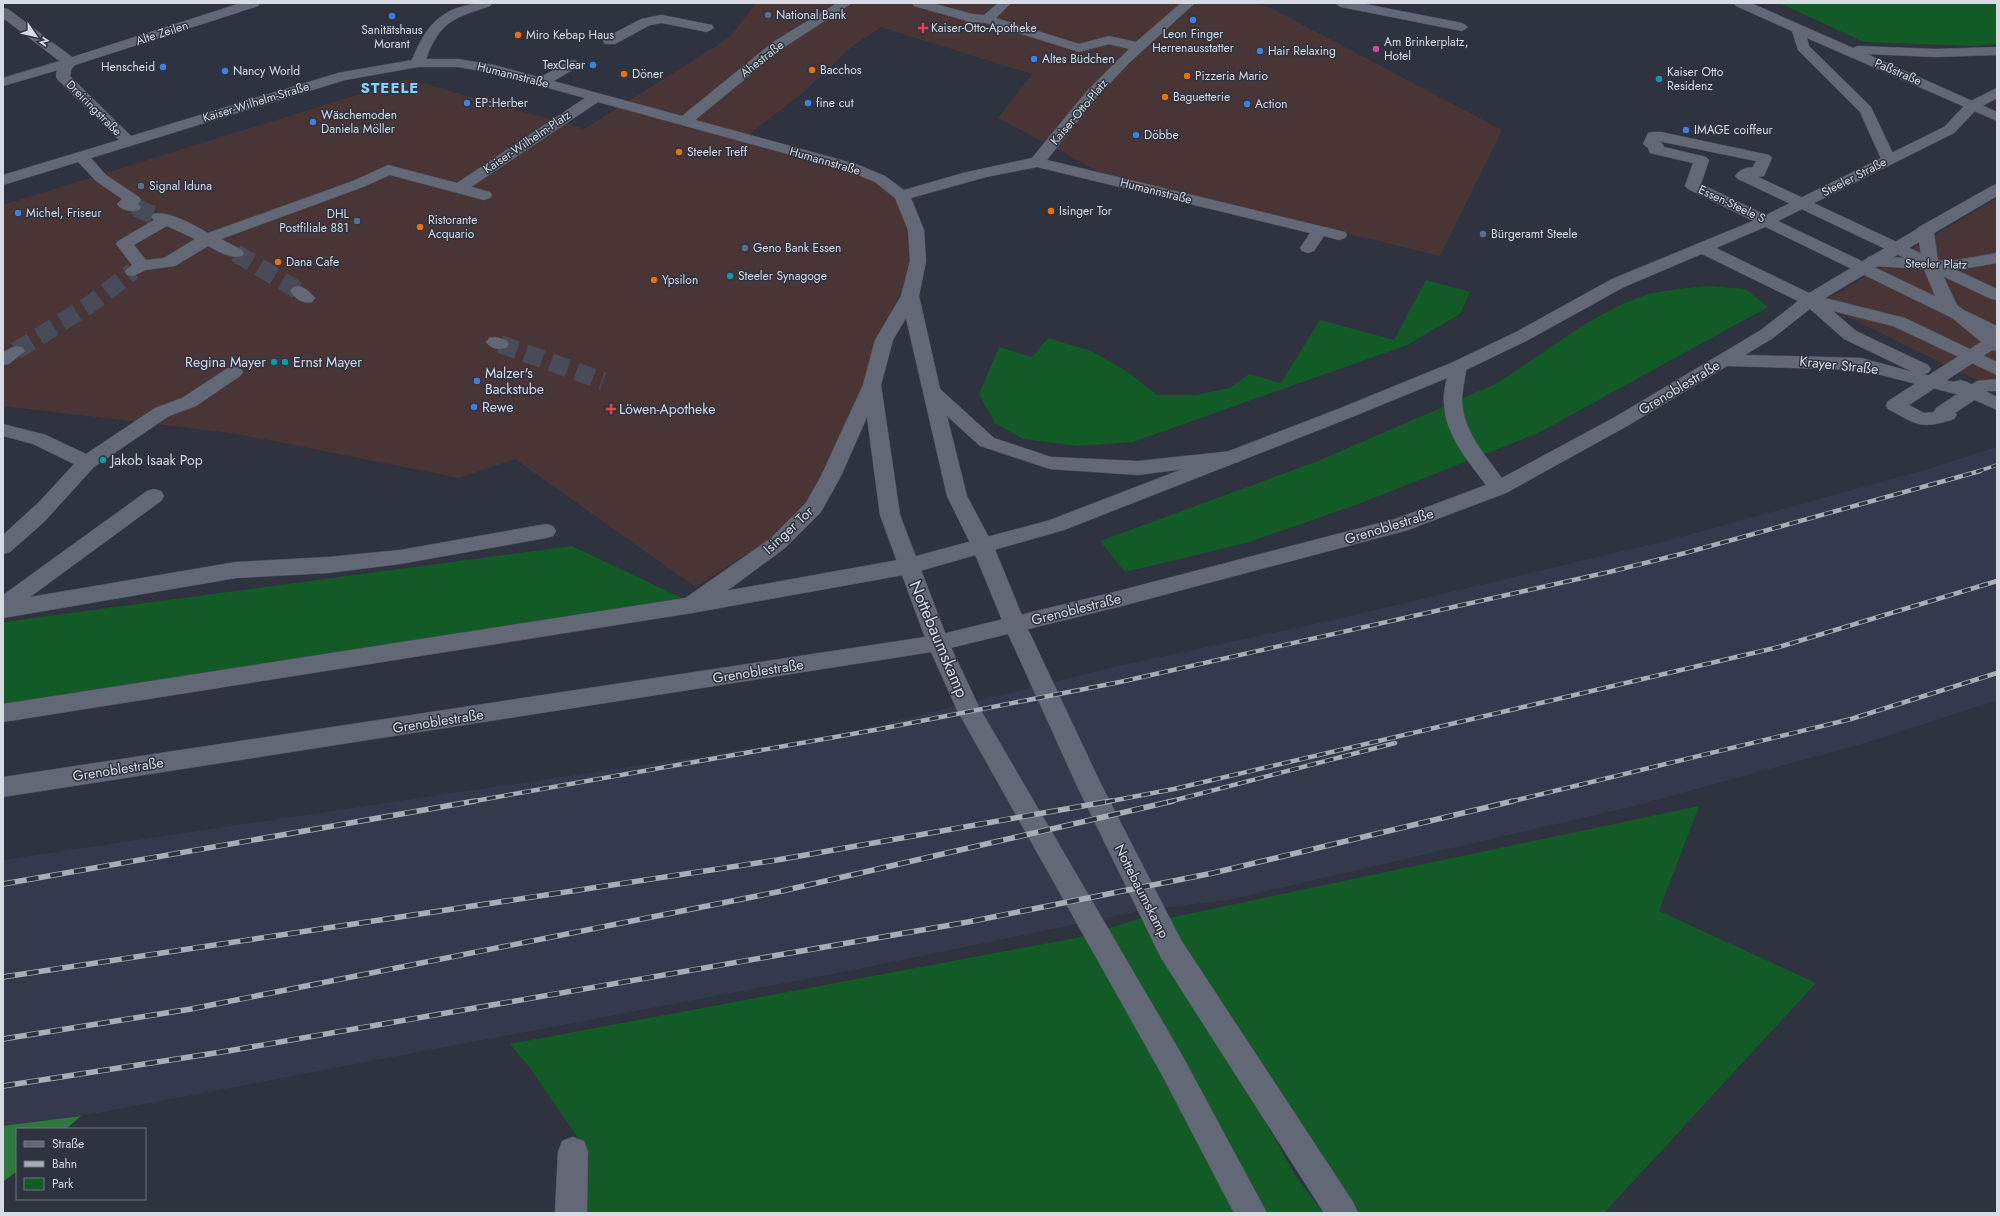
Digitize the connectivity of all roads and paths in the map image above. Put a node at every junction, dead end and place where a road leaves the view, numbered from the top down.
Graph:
1 (254, 3) edge
2 (486, 3) edge
3 (846, 3) edge
4 (918, 3) edge
5 (1004, 3) edge
6 (1189, 3) edge
7 (1341, 3) edge
8 (1375, 3) edge
9 (1740, 3) edge
10 (3, 12) edge
11 (987, 19) junction
12 (707, 28) dead end
13 (1798, 28) junction
14 (610, 41) dead end
15 (1140, 47) junction
16 (1844, 49) junction
17 (1997, 51) edge
18 (70, 62) junction
19 (418, 63) junction
20 (572, 64) dead end
21 (3, 82) edge
22 (542, 82) junction
23 (1997, 92) edge
24 (596, 97) junction
25 (1972, 106) junction
26 (1997, 117) edge
27 (683, 122) junction
28 (128, 141) junction
29 (81, 156) junction
30 (1888, 160) junction
31 (1037, 162) junction
32 (3, 180) edge
33 (459, 188) junction
34 (1997, 189) edge
35 (484, 194) dead end
36 (902, 196) junction
37 (132, 207) dead end
38 (1925, 230) junction
39 (1319, 231) junction
40 (1339, 235) dead end
41 (207, 239) junction
42 (1701, 247) junction
43 (1308, 248) dead end
44 (236, 253) tunnel mouth
45 (1997, 258) edge
46 (1874, 262) junction
47 (1931, 266) junction
48 (1997, 295) edge
49 (910, 296) junction
50 (1810, 300) junction
51 (1997, 346) edge
52 (1725, 360) junction
53 (1457, 367) junction
54 (1997, 369) edge
55 (234, 372) dead end
56 (872, 385) junction
57 (1997, 385) edge
58 (931, 392) junction
59 (1974, 393) junction
60 (1997, 404) edge
61 (3, 430) edge
62 (1232, 457) junction
63 (87, 462) junction
64 (1499, 488) junction
65 (154, 496) dead end
66 (546, 531) dead end
67 (3, 547) edge
68 (982, 547) junction
69 (909, 566) junction
70 (692, 605) junction
71 (3, 606) edge
72 (3, 610) edge
73 (1014, 625) junction
74 (938, 643) junction
75 (3, 713) edge
76 (3, 787) edge
77 (572, 1152) dead end
78 (571, 1213) edge
79 (1251, 1213) edge
80 (1342, 1213) edge

1 - 18 street, Alte Zeilen
2 - 19 street
3 - 27 street, Ahestraße
4 - 11 street
5 - 11 street
6 - 15 street, Kaiser-Otto-Platz
7 - 8 street
9 - 13 street, Paßstraße
10 - 18 street, Dreiringstraße
11 - 15 street
12 - 14 street
13 - 16 street, Paßstraße
13 - 30 street
15 - 31 street, Kaiser-Otto-Platz
16 - 17 street
16 - 25 street, Paßstraße
18 - 21 street, Alte Zeilen
18 - 28 street, Dreiringstraße
19 - 22 street, Humannstraße
19 - 28 street, Kaiser-Wilhelm-Straße
20 - 22 street
22 - 24 street, Humannstraße
23 - 25 street, Steeler Straße
24 - 27 street, Humannstraße
24 - 33 street, Kaiser-Wilhelm-Platz
25 - 26 street, Paßstraße
25 - 30 street, Steeler Straße
27 - 36 street, Humannstraße
28 - 29 street, Kaiser-Wilhelm-Straße
29 - 32 street, Kaiser-Wilhelm-Straße
29 - 37 street
30 - 42 street, Steeler Straße
31 - 36 street, Humannstraße
31 - 39 street, Humannstraße
33 - 35 street, Kaiser-Wilhelm-Platz
33 - 41 street, Kaiser-Wilhelm-Platz
34 - 38 street
36 - 49 street, Isinger Tor
38 - 46 street
38 - 47 street
39 - 40 street, Humannstraße
39 - 43 street
41 - 41 street, Kaiser-Wilhelm-Platz
41 - 44 street, Kaiser-Wilhelm-Platz
42 - 50 street, Krayer Straße
42 - 53 street
45 - 47 street, Steeler Platz
46 - 47 street, Steeler Platz
46 - 50 street
47 - 51 street
48 - 57 street, Essen-Steele S
49 - 56 street, Isinger Tor
49 - 58 street, Isinger Tor
50 - 52 street, Grenoblestraße
50 - 54 street, Krayer Straße
50 - 59 street, Krayer Straße
52 - 59 street, Krayer Straße
52 - 64 street, Grenoblestraße
53 - 62 street
53 - 64 street
55 - 63 street
56 - 69 street, Isinger Tor
56 - 70 street, Isinger Tor
58 - 62 street
58 - 68 street, Isinger Tor
59 - 60 street, Krayer Straße
61 - 63 street
62 - 68 street
63 - 67 street
64 - 73 street, Grenoblestraße
65 - 71 street
66 - 72 street
68 - 69 street
68 - 73 street, Nottebaumskamp
69 - 70 street
69 - 74 street, Nottebaumskamp
70 - 75 street
73 - 74 street, Grenoblestraße
73 - 80 street, Nottebaumskamp
74 - 76 street, Grenoblestraße
74 - 79 street, Nottebaumskamp
77 - 78 street

